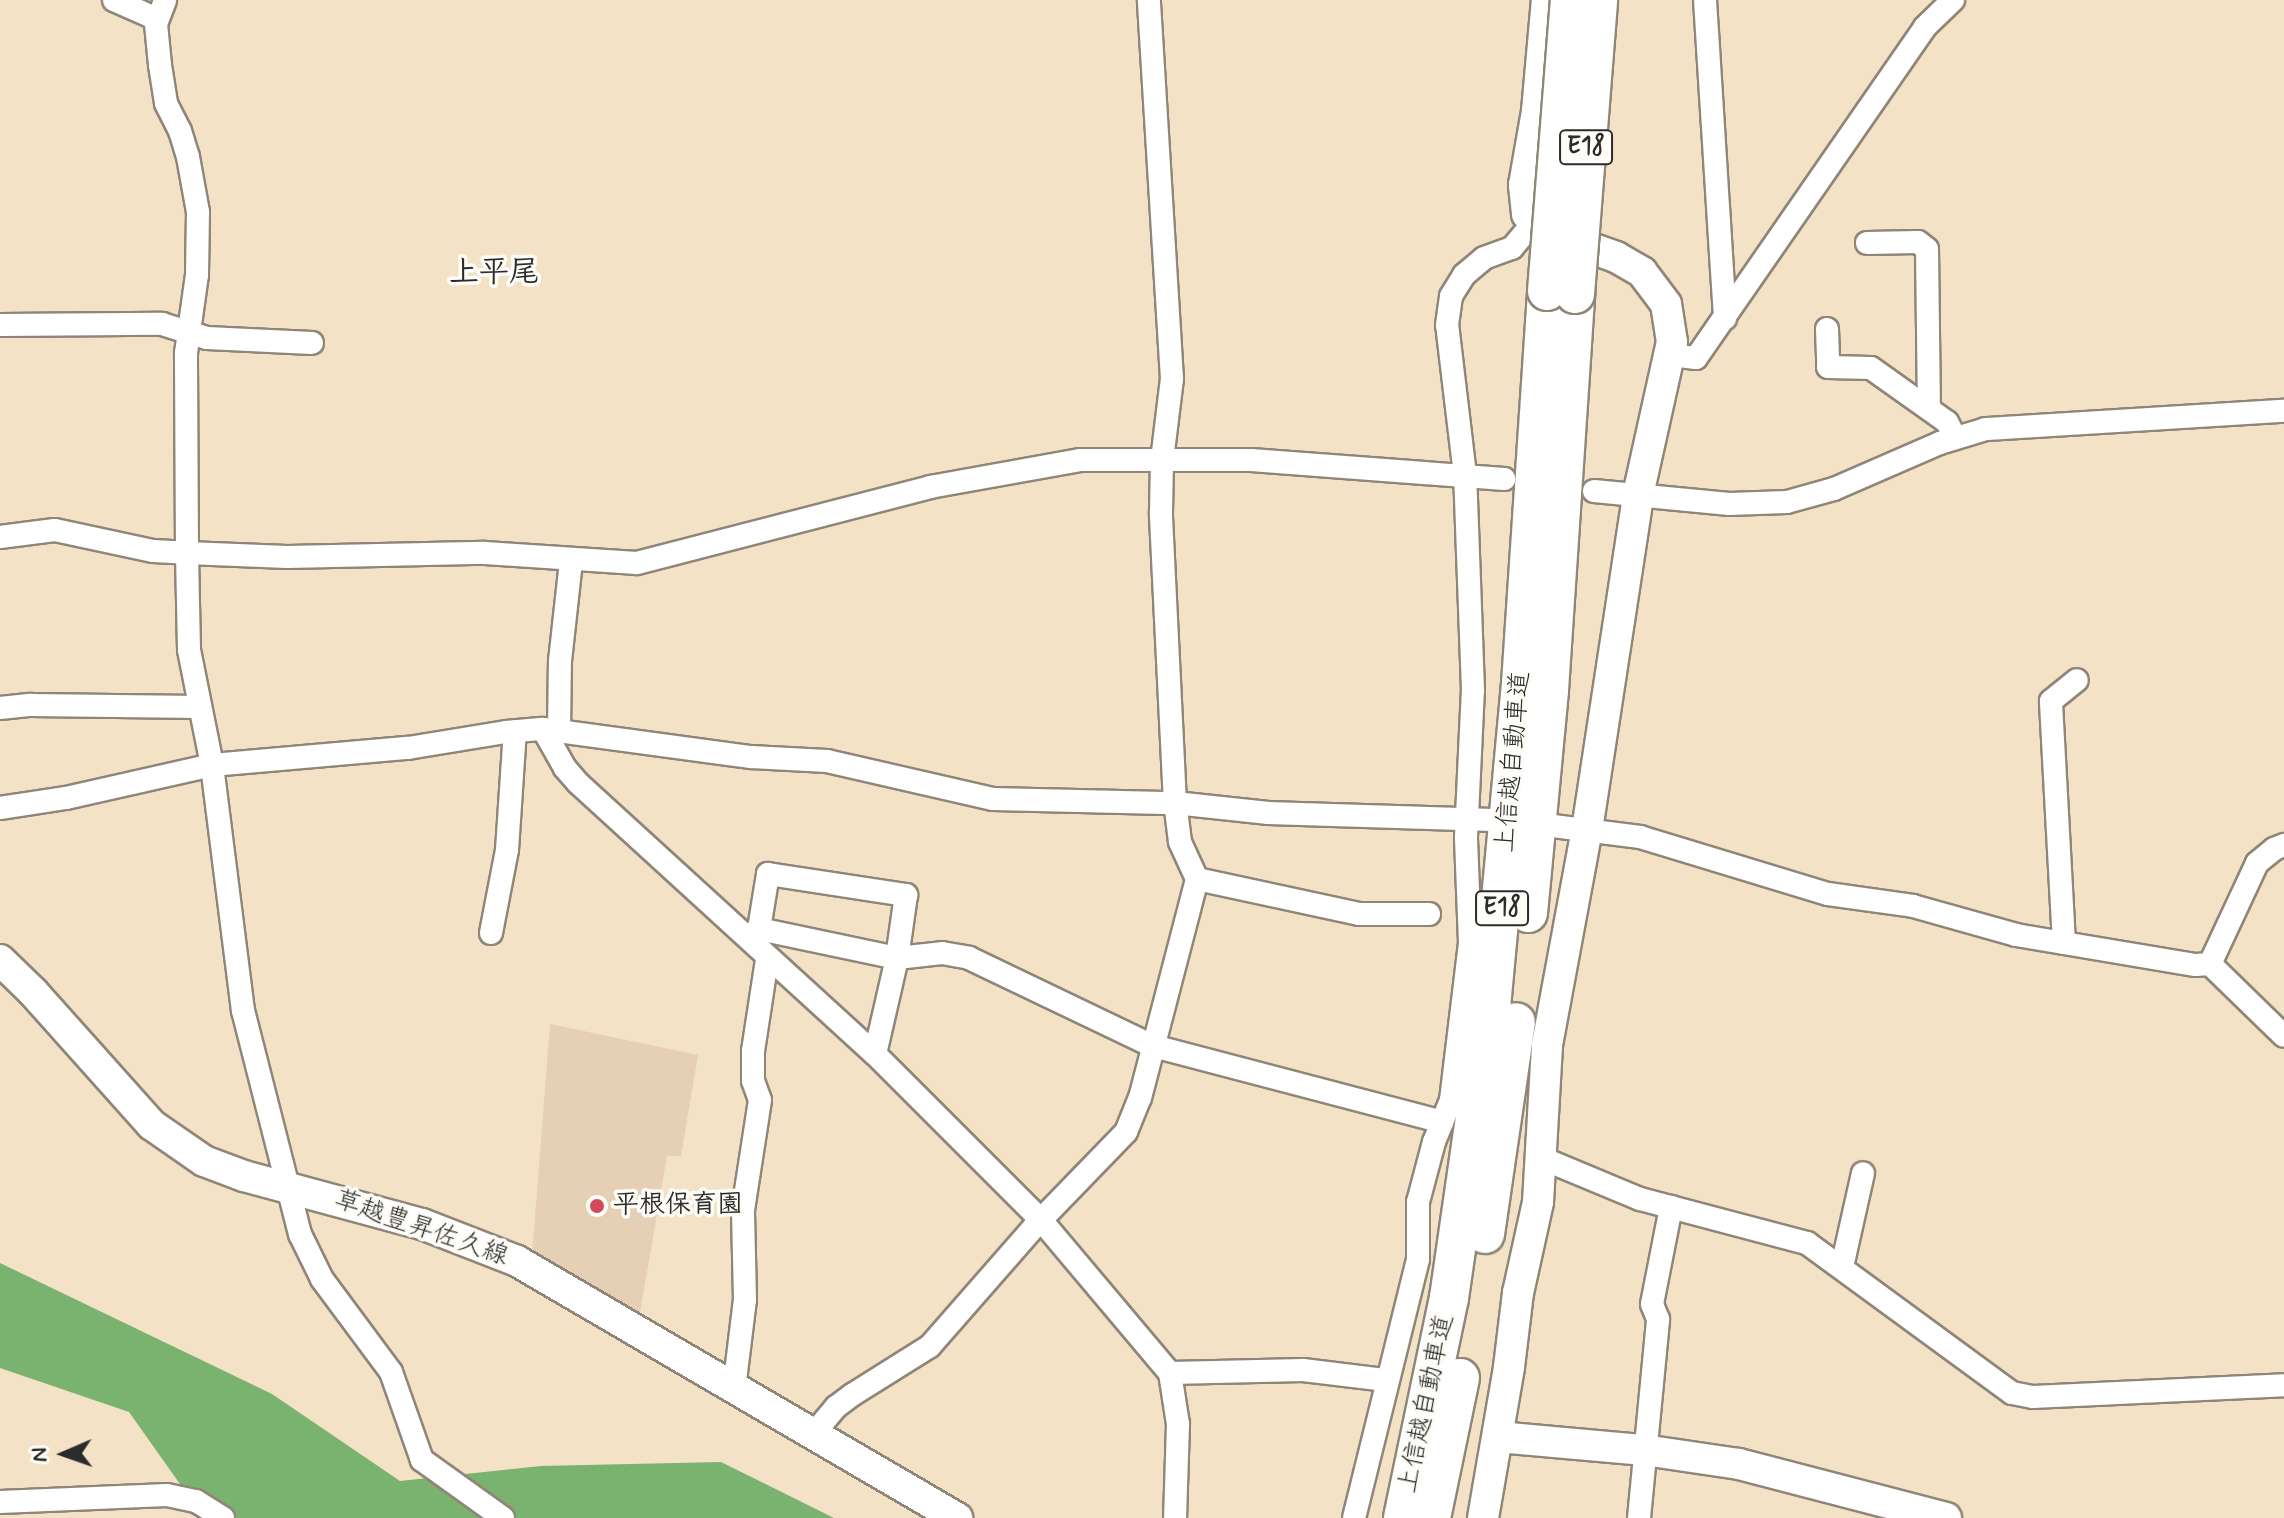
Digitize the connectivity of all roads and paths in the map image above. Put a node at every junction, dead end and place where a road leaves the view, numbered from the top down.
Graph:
1 (114, 0) edge
2 (1149, 0) edge
3 (1547, 0) edge
4 (1570, 0) edge
5 (1598, 0) edge
6 (1705, 0) edge
7 (1953, 0) edge
8 (161, 10) edge
9 (1533, 223) junction
10 (1867, 243) dead end
11 (1561, 292) junction
12 (1725, 318) junction
13 (0, 325) edge
14 (1827, 329) dead end
15 (189, 333) junction
16 (312, 343) dead end
17 (1671, 355) junction
18 (1929, 409) junction
19 (2284, 411) edge
20 (1955, 437) junction
21 (1162, 460) junction
22 (1465, 475) junction
23 (1504, 479) dead end
24 (1594, 491) dead end
25 (1638, 495) junction
26 (0, 537) edge
27 (187, 553) junction
28 (571, 561) junction
29 (2077, 680) dead end
30 (200, 707) junction
31 (0, 708) edge
32 (551, 730) junction
33 (515, 731) junction
34 (212, 765) junction
35 (1175, 803) junction
36 (0, 808) edge
37 (1469, 817) junction
38 (1493, 820) dead end
39 (1553, 826) dead end
40 (1587, 830) junction
41 (2284, 845) edge
42 (1197, 879) junction
43 (1429, 914) dead end
44 (491, 933) dead end
45 (752, 933) junction
46 (2064, 943) junction
47 (897, 958) junction
48 (767, 959) junction
49 (0, 960) edge
50 (2210, 964) junction
51 (2284, 1036) edge
52 (1153, 1046) junction
53 (875, 1054) junction
54 (1442, 1122) junction
55 (1539, 1157) junction
56 (1863, 1173) dead end
57 (285, 1186) junction
58 (1671, 1207) junction
59 (1041, 1220) junction
60 (1842, 1267) junction
61 (1170, 1373) junction
62 (1386, 1380) junction
63 (2284, 1385) edge
64 (734, 1389) junction
65 (815, 1432) junction
66 (1498, 1437) junction
67 (1644, 1450) junction
68 (0, 1502) edge
69 (223, 1518) edge
70 (503, 1518) edge
71 (957, 1518) edge
72 (1175, 1518) edge
73 (1354, 1518) edge
74 (1403, 1518) edge
75 (1431, 1518) edge
76 (1483, 1518) edge
77 (1639, 1518) edge
78 (1946, 1518) edge

1 - 8 street
2 - 21 street
3 - 9 street
4 - 11 highway, 上信越自動車道 / E18, bridge
5 - 11 highway, 上信越自動車道 / E18, bridge
6 - 12 street
7 - 12 street
8 - 15 street
9 - 17 street
9 - 22 street
10 - 18 street
11 - 74 highway, 上信越自動車道 / E18
11 - 75 highway, 上信越自動車道 / E18
12 - 17 street
13 - 15 street
14 - 18 street
15 - 16 street
15 - 27 street
17 - 25 street
18 - 20 street
19 - 20 street
20 - 25 street
21 - 22 street
21 - 28 street
21 - 35 street
22 - 23 street
22 - 37 street
24 - 25 street
25 - 40 street
26 - 27 street
27 - 28 street
27 - 30 street
28 - 32 street
29 - 46 street
30 - 31 street
30 - 34 street
32 - 33 street
32 - 35 street
32 - 45 street
33 - 34 street
33 - 44 street
34 - 36 street
34 - 57 street
35 - 37 street
35 - 42 street
37 - 38 street
37 - 54 street
39 - 40 street
40 - 46 street
40 - 55 street
41 - 50 street
42 - 43 street
42 - 52 street
45 - 47 street
45 - 47 street
45 - 48 street
46 - 50 street
47 - 52 street
47 - 53 street
48 - 53 street
48 - 64 street
49 - 57 street, 草越豊昇佐久線
50 - 51 street
52 - 54 street
52 - 59 street
53 - 59 street
54 - 62 street
55 - 58 street
55 - 66 street
56 - 60 street
57 - 64 street, 草越豊昇佐久線
57 - 70 street
58 - 60 street
58 - 67 street
59 - 61 street
59 - 65 street
60 - 63 street
61 - 62 street
61 - 72 street
62 - 73 street
64 - 65 street, 草越豊昇佐久線
65 - 71 street, 草越豊昇佐久線
66 - 67 street
66 - 76 street
67 - 77 street
67 - 78 street
68 - 69 street

